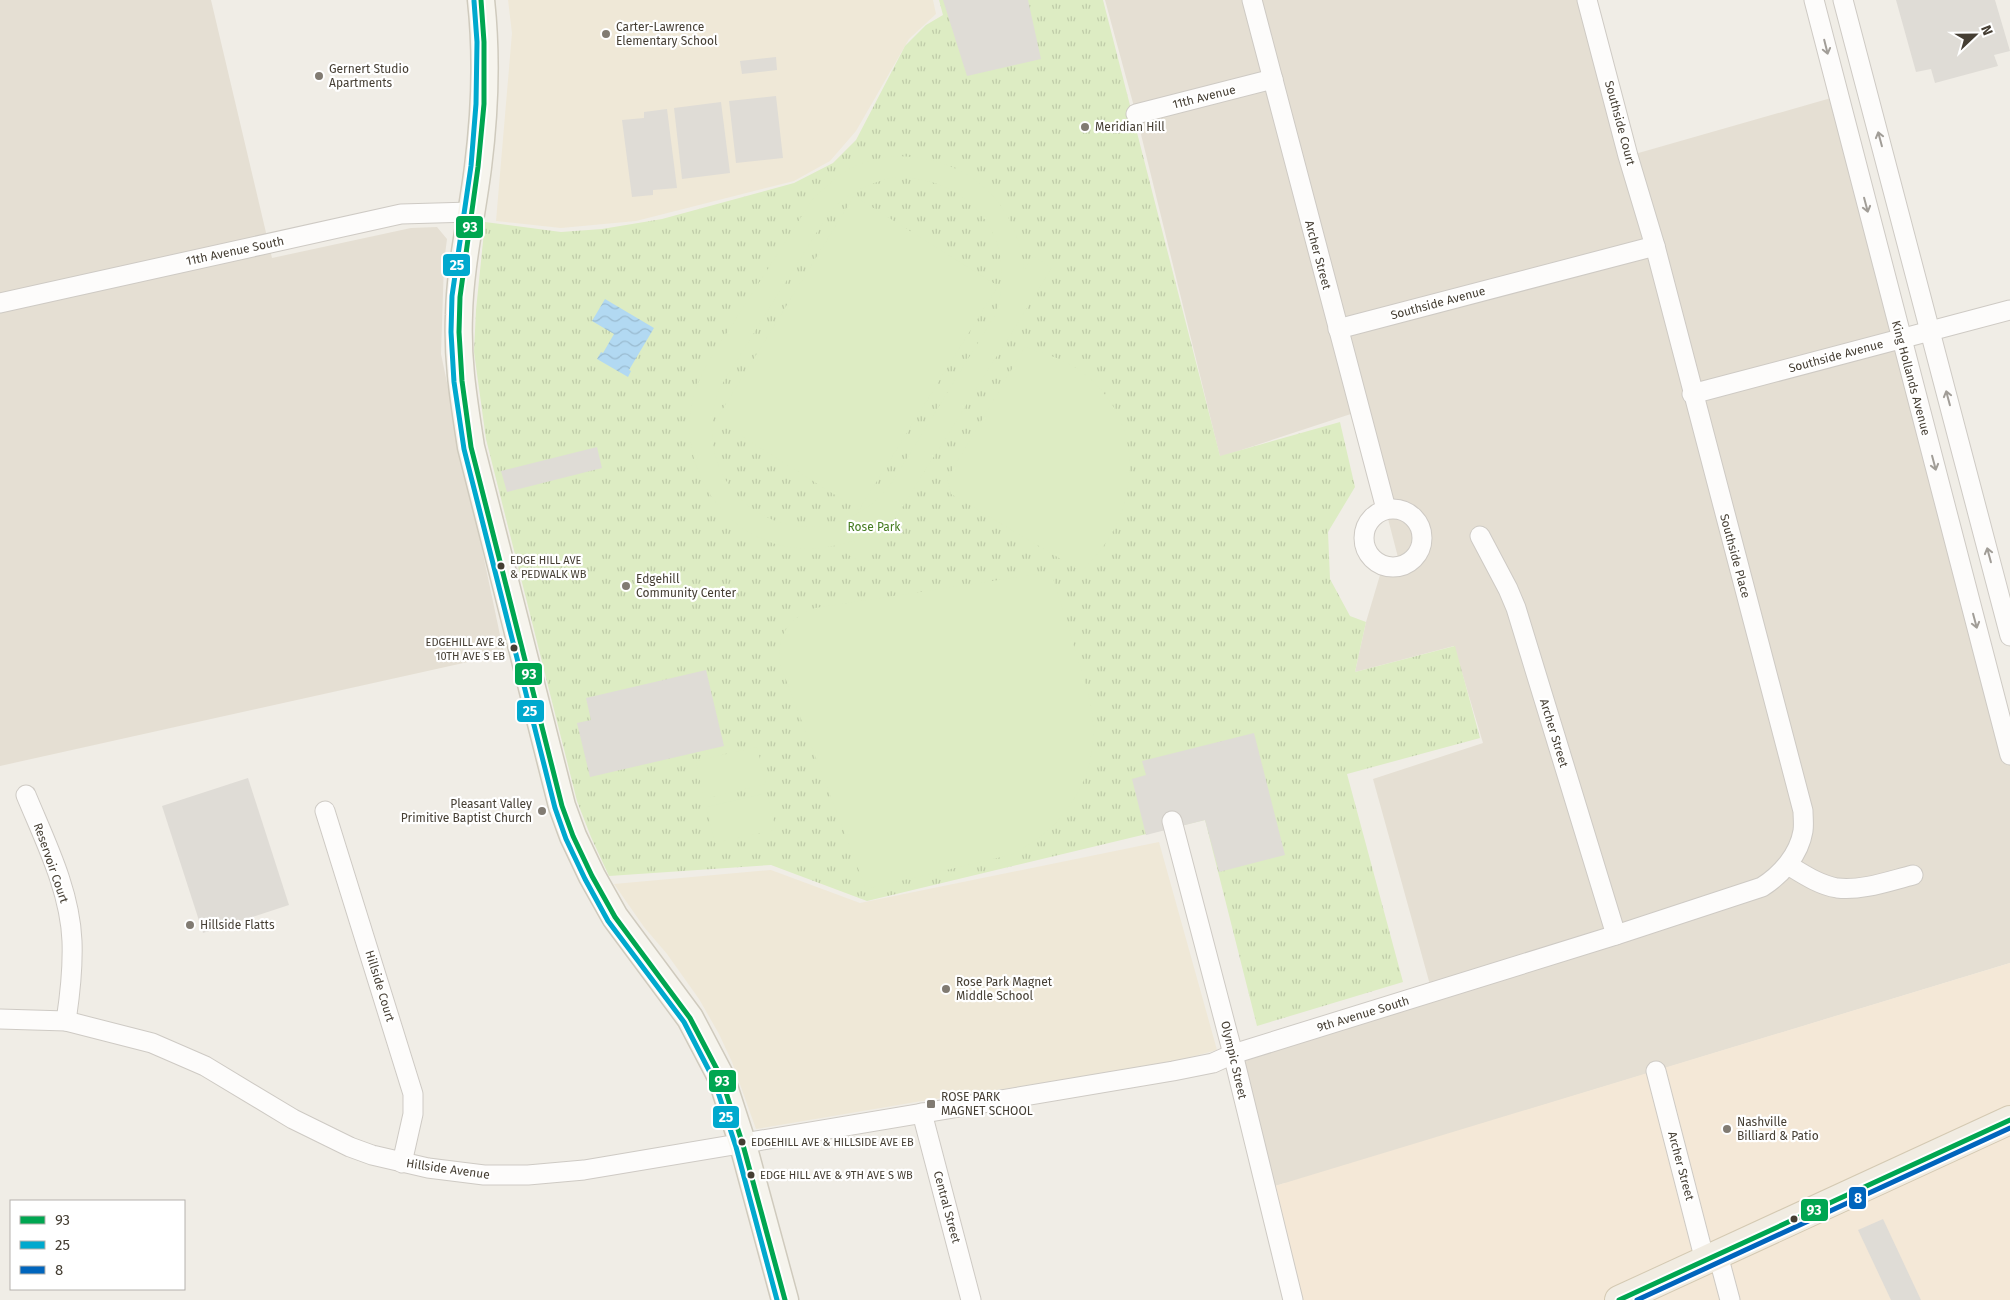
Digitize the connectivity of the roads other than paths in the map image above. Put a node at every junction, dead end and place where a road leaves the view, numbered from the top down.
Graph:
1 (481, 0) edge
2 (1252, 0) edge
3 (1587, 0) edge
4 (1814, 0) edge
5 (1843, 0) edge
6 (1272, 80) junction
7 (1136, 114) dead end
8 (471, 212) junction
9 (1655, 246) junction
10 (0, 303) edge
11 (2010, 310) edge
12 (1338, 329) junction
13 (1931, 331) junction
14 (1901, 338) junction
15 (1692, 394) junction
16 (1386, 509) dead end
17 (1480, 536) dead end
18 (2010, 636) edge
19 (2010, 755) edge
20 (26, 795) dead end
21 (325, 811) dead end
22 (1172, 821) dead end
23 (1788, 865) junction
24 (1913, 875) dead end
25 (1616, 935) junction
26 (0, 1018) edge
27 (66, 1021) junction
28 (1233, 1054) junction
29 (1656, 1071) dead end
30 (922, 1113) junction
31 (2010, 1120) edge
32 (743, 1145) junction
33 (402, 1163) junction
34 (1712, 1258) junction
35 (785, 1300) edge
36 (971, 1300) edge
37 (1293, 1300) edge
38 (1619, 1300) edge
39 (1730, 1300) edge

1 - 8 street
2 - 6 street, Archer Street
3 - 9 street, Southside Court
4 -> 14 street, King Hollands Avenue
13 -> 5 street
6 - 7 street, 11th Avenue
6 - 12 street, Archer Street
8 - 10 street, 11th Avenue South
8 - 32 street
9 - 12 street, Southside Avenue
9 - 15 street, Southside Place
11 - 13 street, Southside Avenue
12 - 16 street, Archer Street
13 - 14 street, Southside Avenue
18 -> 13 street
14 - 15 street, Southside Avenue
14 -> 19 street, King Hollands Avenue
15 - 23 street, Southside Place
17 - 25 street, Archer Street
20 - 27 street, Reservoir Court
21 - 33 street, Hillside Court
22 - 28 street, Olympic Street
23 - 24 street
23 - 25 street, 9th Avenue South
25 - 28 street, 9th Avenue South
26 - 27 street, Hillside Avenue
27 - 33 street, Hillside Avenue
28 - 30 street, 9th Avenue South
28 - 37 street, Olympic Street
29 - 34 street, Archer Street
30 - 32 street, Hillside Avenue
30 - 36 street, Central Street
31 - 34 main road
32 - 33 street, Hillside Avenue
32 - 35 street
34 - 38 main road
34 - 39 street, Archer Street

